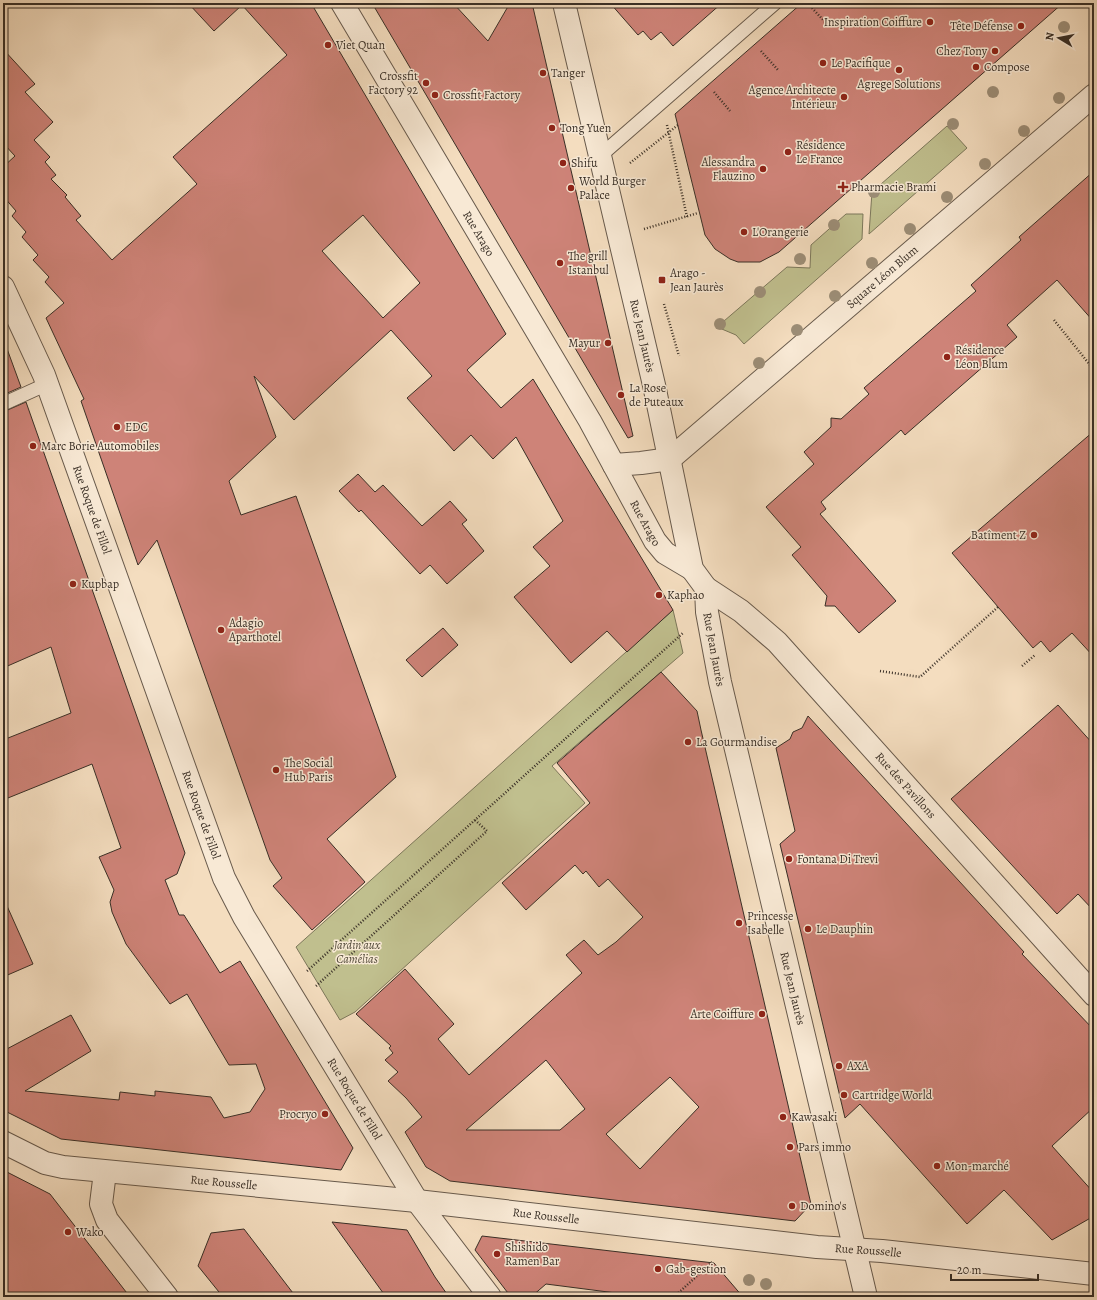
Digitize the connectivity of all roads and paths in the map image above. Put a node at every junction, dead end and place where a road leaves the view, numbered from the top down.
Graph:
1 (342, 3) edge
2 (564, 3) edge
3 (775, 3) edge
4 (812, 8) dead end
5 (827, 24) dead end
6 (761, 51) dead end
7 (778, 70) dead end
8 (714, 92) dead end
9 (1094, 95) edge
10 (662, 102) junction
11 (730, 111) dead end
12 (678, 125) dead end
13 (669, 132) junction
14 (600, 156) junction
15 (630, 163) dead end
16 (698, 213) dead end
17 (687, 216) junction
18 (642, 230) dead end
19 (3, 287) edge
20 (1054, 320) dead end
21 (1094, 370) edge
22 (47, 384) junction
23 (3, 404) edge
24 (670, 459) junction
25 (614, 464) junction
26 (692, 568) junction
27 (706, 588) junction
28 (998, 606) dead end
29 (707, 612) junction
30 (1035, 655) dead end
31 (1022, 666) dead end
32 (880, 671) dead end
33 (475, 820) junction
34 (315, 988) dead end
35 (288, 989) junction
36 (1094, 995) edge
37 (3, 1142) edge
38 (105, 1172) junction
39 (418, 1201) junction
40 (723, 1236) junction
41 (854, 1249) junction
42 (1094, 1274) edge
43 (167, 1297) edge
44 (490, 1297) edge
45 (674, 1297) edge
46 (866, 1297) edge

1 - 25 street, Rue Arago
2 - 14 street, Rue Jean Jaurès
3 - 10 lane
4 - 5 path
6 - 7 path
8 - 11 path
9 - 24 street, Square Léon Blum
10 - 13 path
10 - 14 lane
12 - 13 path
13 - 15 path
13 - 17 path
14 - 24 street, Rue Jean Jaurès
16 - 17 path
17 - 18 path
19 - 22 street, Rue Roque de Fillol
20 - 21 path
22 - 23 lane
22 - 35 street, Rue Roque de Fillol
24 - 25 street
24 - 26 street, Rue Jean Jaurès
25 - 26 street, Rue Arago
26 - 27 street, Rue Jean Jaurès
27 - 29 street, Rue Jean Jaurès
27 - 36 street, Rue des Pavillons
28 - 32 path
29 - 33 path
29 - 41 street, Rue Jean Jaurès
30 - 31 path
33 - 34 path
33 - 35 path
35 - 39 street, Rue Roque de Fillol
37 - 38 street, Rue Rousselle
38 - 39 street, Rue Rousselle
38 - 43 street
39 - 40 street, Rue Rousselle
39 - 44 street, Rue Roque de Fillol
40 - 41 street, Rue Rousselle
40 - 45 path
41 - 42 street, Rue Rousselle
41 - 46 street, Rue Jean Jaurès

